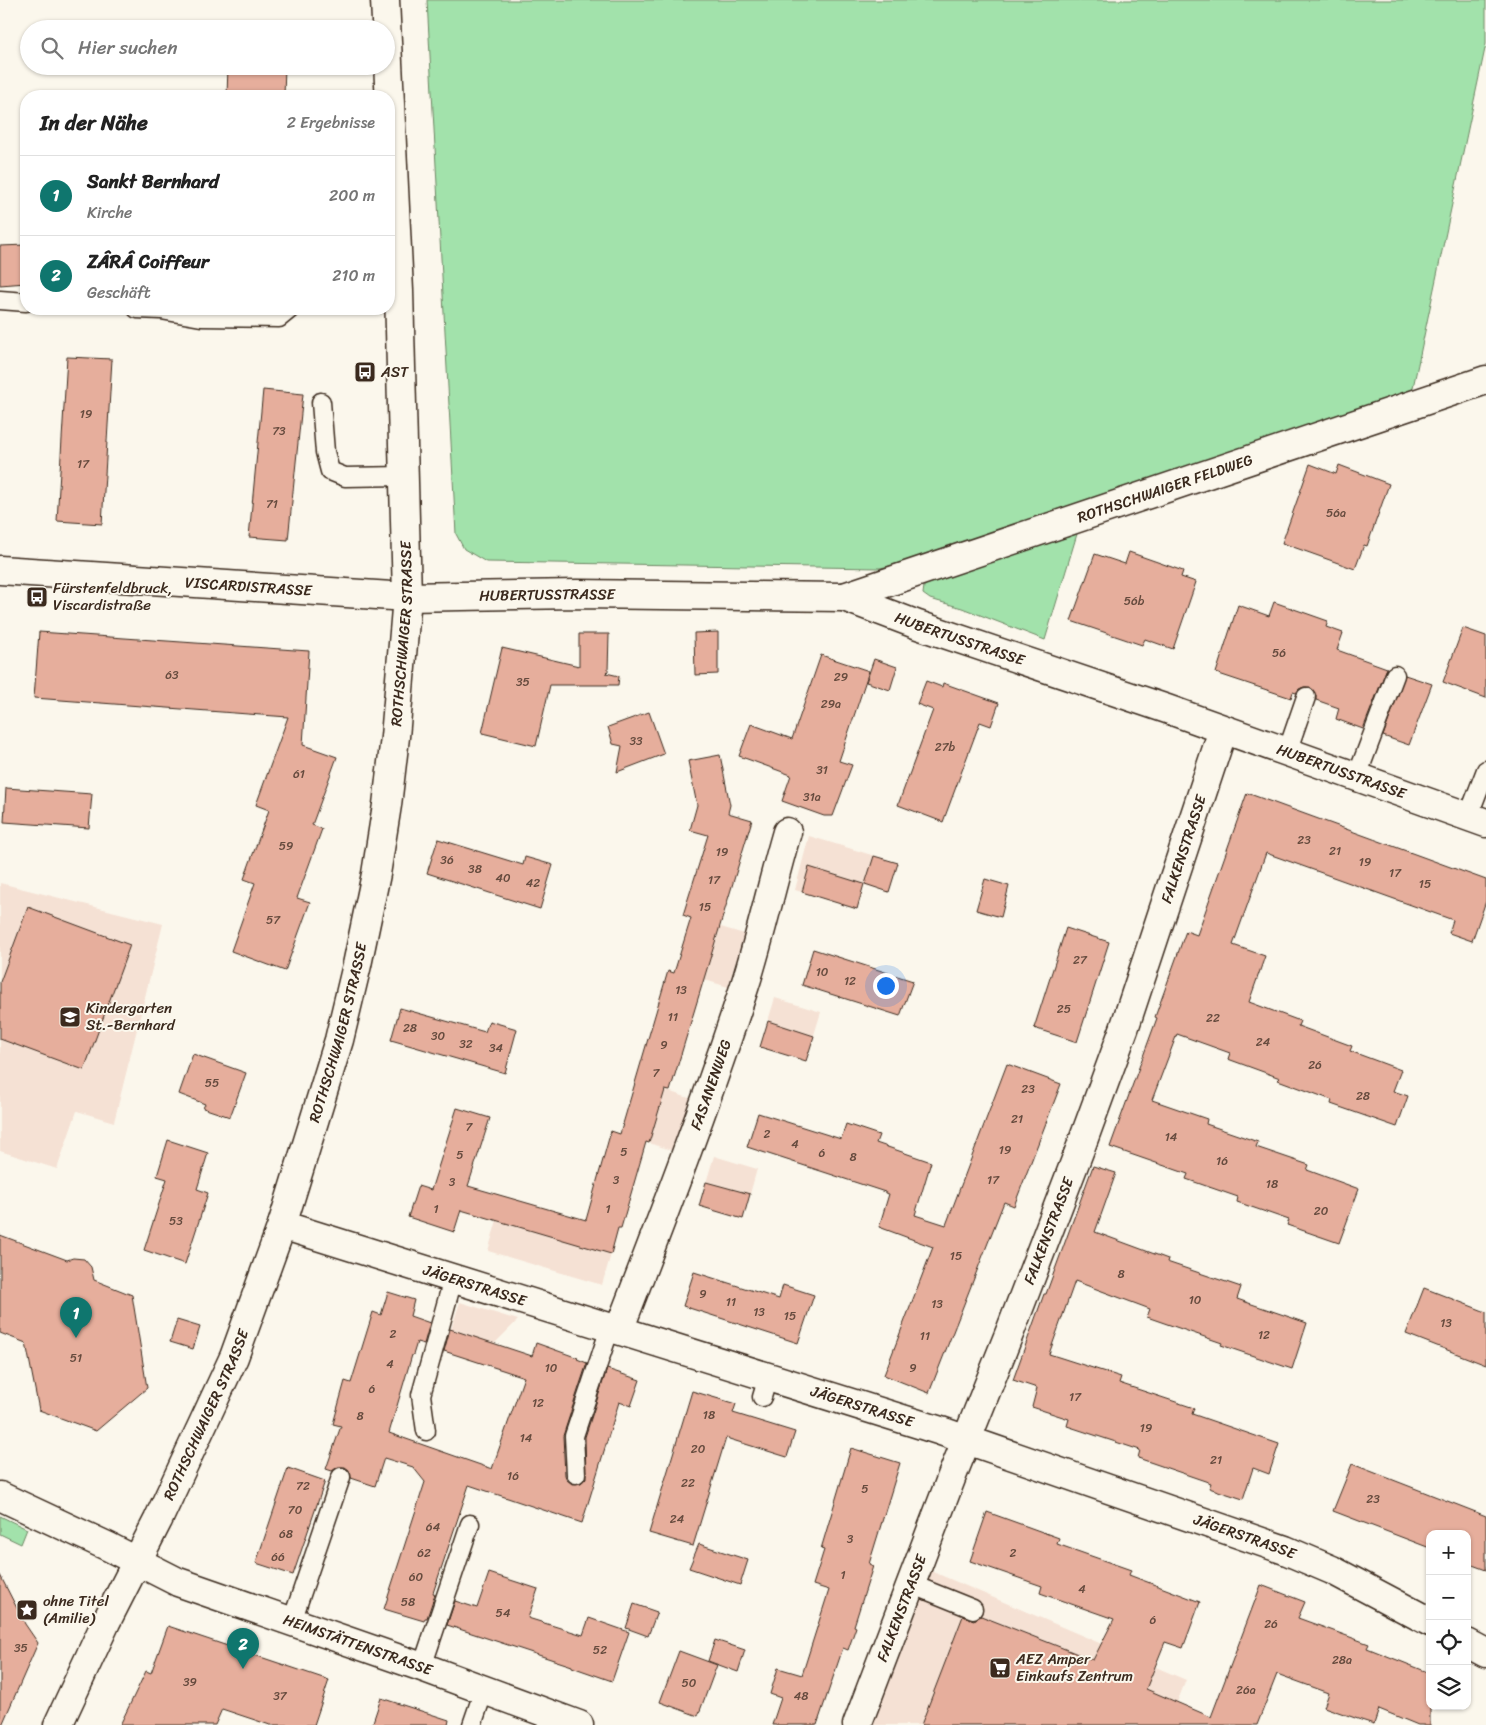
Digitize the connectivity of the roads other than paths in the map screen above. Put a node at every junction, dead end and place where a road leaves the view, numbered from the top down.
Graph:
1 (386, 0) edge
2 (387, 20) edge
3 (388, 75) edge
4 (388, 90) edge
5 (0, 300) edge
6 (20, 302) edge
7 (395, 310) edge
8 (190, 315) edge
9 (283, 315) edge
10 (1486, 380) edge
11 (321, 402) dead end
12 (404, 476) junction
13 (1, 577) edge
14 (408, 597) junction
15 (844, 597) junction
16 (1395, 675) dead end
17 (1306, 697) dead end
18 (1223, 730) junction
19 (1287, 752) junction
20 (1486, 770) edge
21 (1357, 776) junction
22 (1477, 820) edge
23 (787, 832) dead end
24 (282, 1225) junction
25 (453, 1279) junction
26 (614, 1329) junction
27 (426, 1431) dead end
28 (966, 1440) junction
29 (576, 1474) dead end
30 (340, 1477) dead end
31 (0, 1496) edge
32 (470, 1524) dead end
33 (138, 1561) junction
34 (911, 1584) junction
35 (973, 1609) dead end
36 (1426, 1620) edge
37 (292, 1621) junction
38 (1471, 1645) edge
39 (1486, 1654) edge
40 (422, 1667) junction
41 (484, 1690) junction
42 (58, 1725) edge
43 (472, 1725) edge
44 (579, 1725) edge
45 (857, 1725) edge

1 - 2 street, ROTHSCHWAIGER STRASSE
3 - 4 street, ROTHSCHWAIGER STRASSE
5 - 6 lane
7 - 12 street, ROTHSCHWAIGER STRASSE
8 - 9 lane
10 - 15 street, ROTHSCHWAIGER FELDWEG
11 - 12 lane
12 - 14 street, ROTHSCHWAIGER STRASSE
13 - 14 street, VISCARDISTRASSE
14 - 15 street, HUBERTUSSTRASSE
14 - 24 street, ROTHSCHWAIGER STRASSE
15 - 18 street, HUBERTUSSTRASSE
16 - 21 lane
17 - 19 lane
18 - 19 street, HUBERTUSSTRASSE
18 - 28 street, FALKENSTRASSE
19 - 21 street, HUBERTUSSTRASSE
20 - 22 lane
21 - 22 street, HUBERTUSSTRASSE
23 - 26 street, FASANENWEG
24 - 25 street, JÄGERSTRASSE
24 - 33 street, ROTHSCHWAIGER STRASSE
25 - 26 street, JÄGERSTRASSE
25 - 27 lane
26 - 28 street, JÄGERSTRASSE
26 - 29 lane
28 - 34 street, FALKENSTRASSE
28 - 36 street, JÄGERSTRASSE
30 - 37 lane
31 - 33 street, HEIMSTÄTTENSTRASSE
32 - 40 lane
33 - 37 street, HEIMSTÄTTENSTRASSE
33 - 42 street, ROTHSCHWAIGER STRASSE
34 - 35 lane
34 - 45 street, FALKENSTRASSE
37 - 40 street, HEIMSTÄTTENSTRASSE
38 - 39 street
40 - 41 street, HEIMSTÄTTENSTRASSE
41 - 43 lane
41 - 44 street, HEIMSTÄTTENSTRASSE

